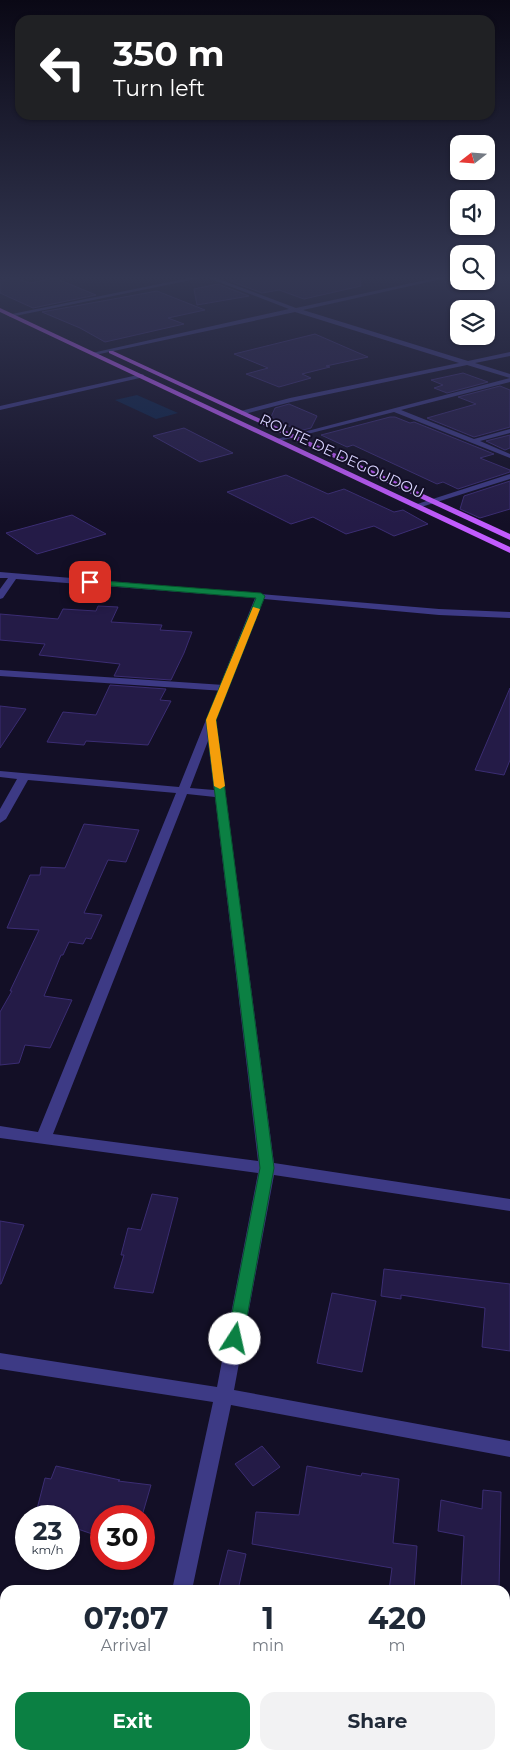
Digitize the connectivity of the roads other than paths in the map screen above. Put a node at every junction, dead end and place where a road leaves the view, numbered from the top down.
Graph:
1 (108, 360) edge
2 (131, 360) edge
3 (460, 360) edge
4 (476, 360) edge
5 (466, 362) junction
6 (142, 376) junction
7 (510, 376) edge
8 (510, 380) edge
9 (0, 408) edge
10 (396, 410) junction
11 (244, 413) junction
12 (510, 431) edge
13 (292, 436) junction
14 (276, 440) junction
15 (474, 442) junction
16 (510, 456) edge
17 (510, 476) edge
18 (432, 500) junction
19 (415, 506) junction
20 (510, 537) edge
21 (508, 548) edge
22 (0, 575) edge
23 (14, 576) junction
24 (0, 596) edge
25 (261, 596) junction
26 (510, 615) edge
27 (0, 673) edge
28 (224, 688) junction
29 (211, 720) junction
30 (0, 774) edge
31 (24, 776) junction
32 (183, 790) junction
33 (220, 794) junction
34 (0, 819) edge
35 (0, 1132) edge
36 (44, 1137) junction
37 (267, 1168) junction
38 (510, 1205) edge
39 (0, 1362) edge
40 (224, 1396) junction
41 (510, 1449) edge
42 (183, 1585) edge

1 - 6 main road, ROUTE DE DEGOUDOU
2 - 11 main road, ROUTE DE DEGOUDOU
3 - 5 street
4 - 5 street
5 - 7 street
5 - 11 street
6 - 9 street
6 - 14 main road, ROUTE DE DEGOUDOU
8 - 10 lane
10 - 13 lane
10 - 15 lane
11 - 13 main road, ROUTE DE DEGOUDOU
12 - 15 lane
13 - 14 lane
13 - 18 main road, ROUTE DE DEGOUDOU
14 - 19 main road, ROUTE DE DEGOUDOU
15 - 16 lane
17 - 18 street
18 - 19 street
18 - 20 main road, ROUTE DE DEGOUDOU
19 - 21 main road, ROUTE DE DEGOUDOU
22 - 23 street
23 - 24 street
23 - 25 street
25 - 26 street
25 - 28 street
27 - 28 lane
28 - 29 street
29 - 32 street
29 - 33 street
30 - 31 street
31 - 32 street
31 - 34 street
32 - 33 street
32 - 36 street
33 - 37 street
35 - 36 street
36 - 37 street
37 - 38 street
37 - 40 street
39 - 40 street
40 - 41 street
40 - 42 street

